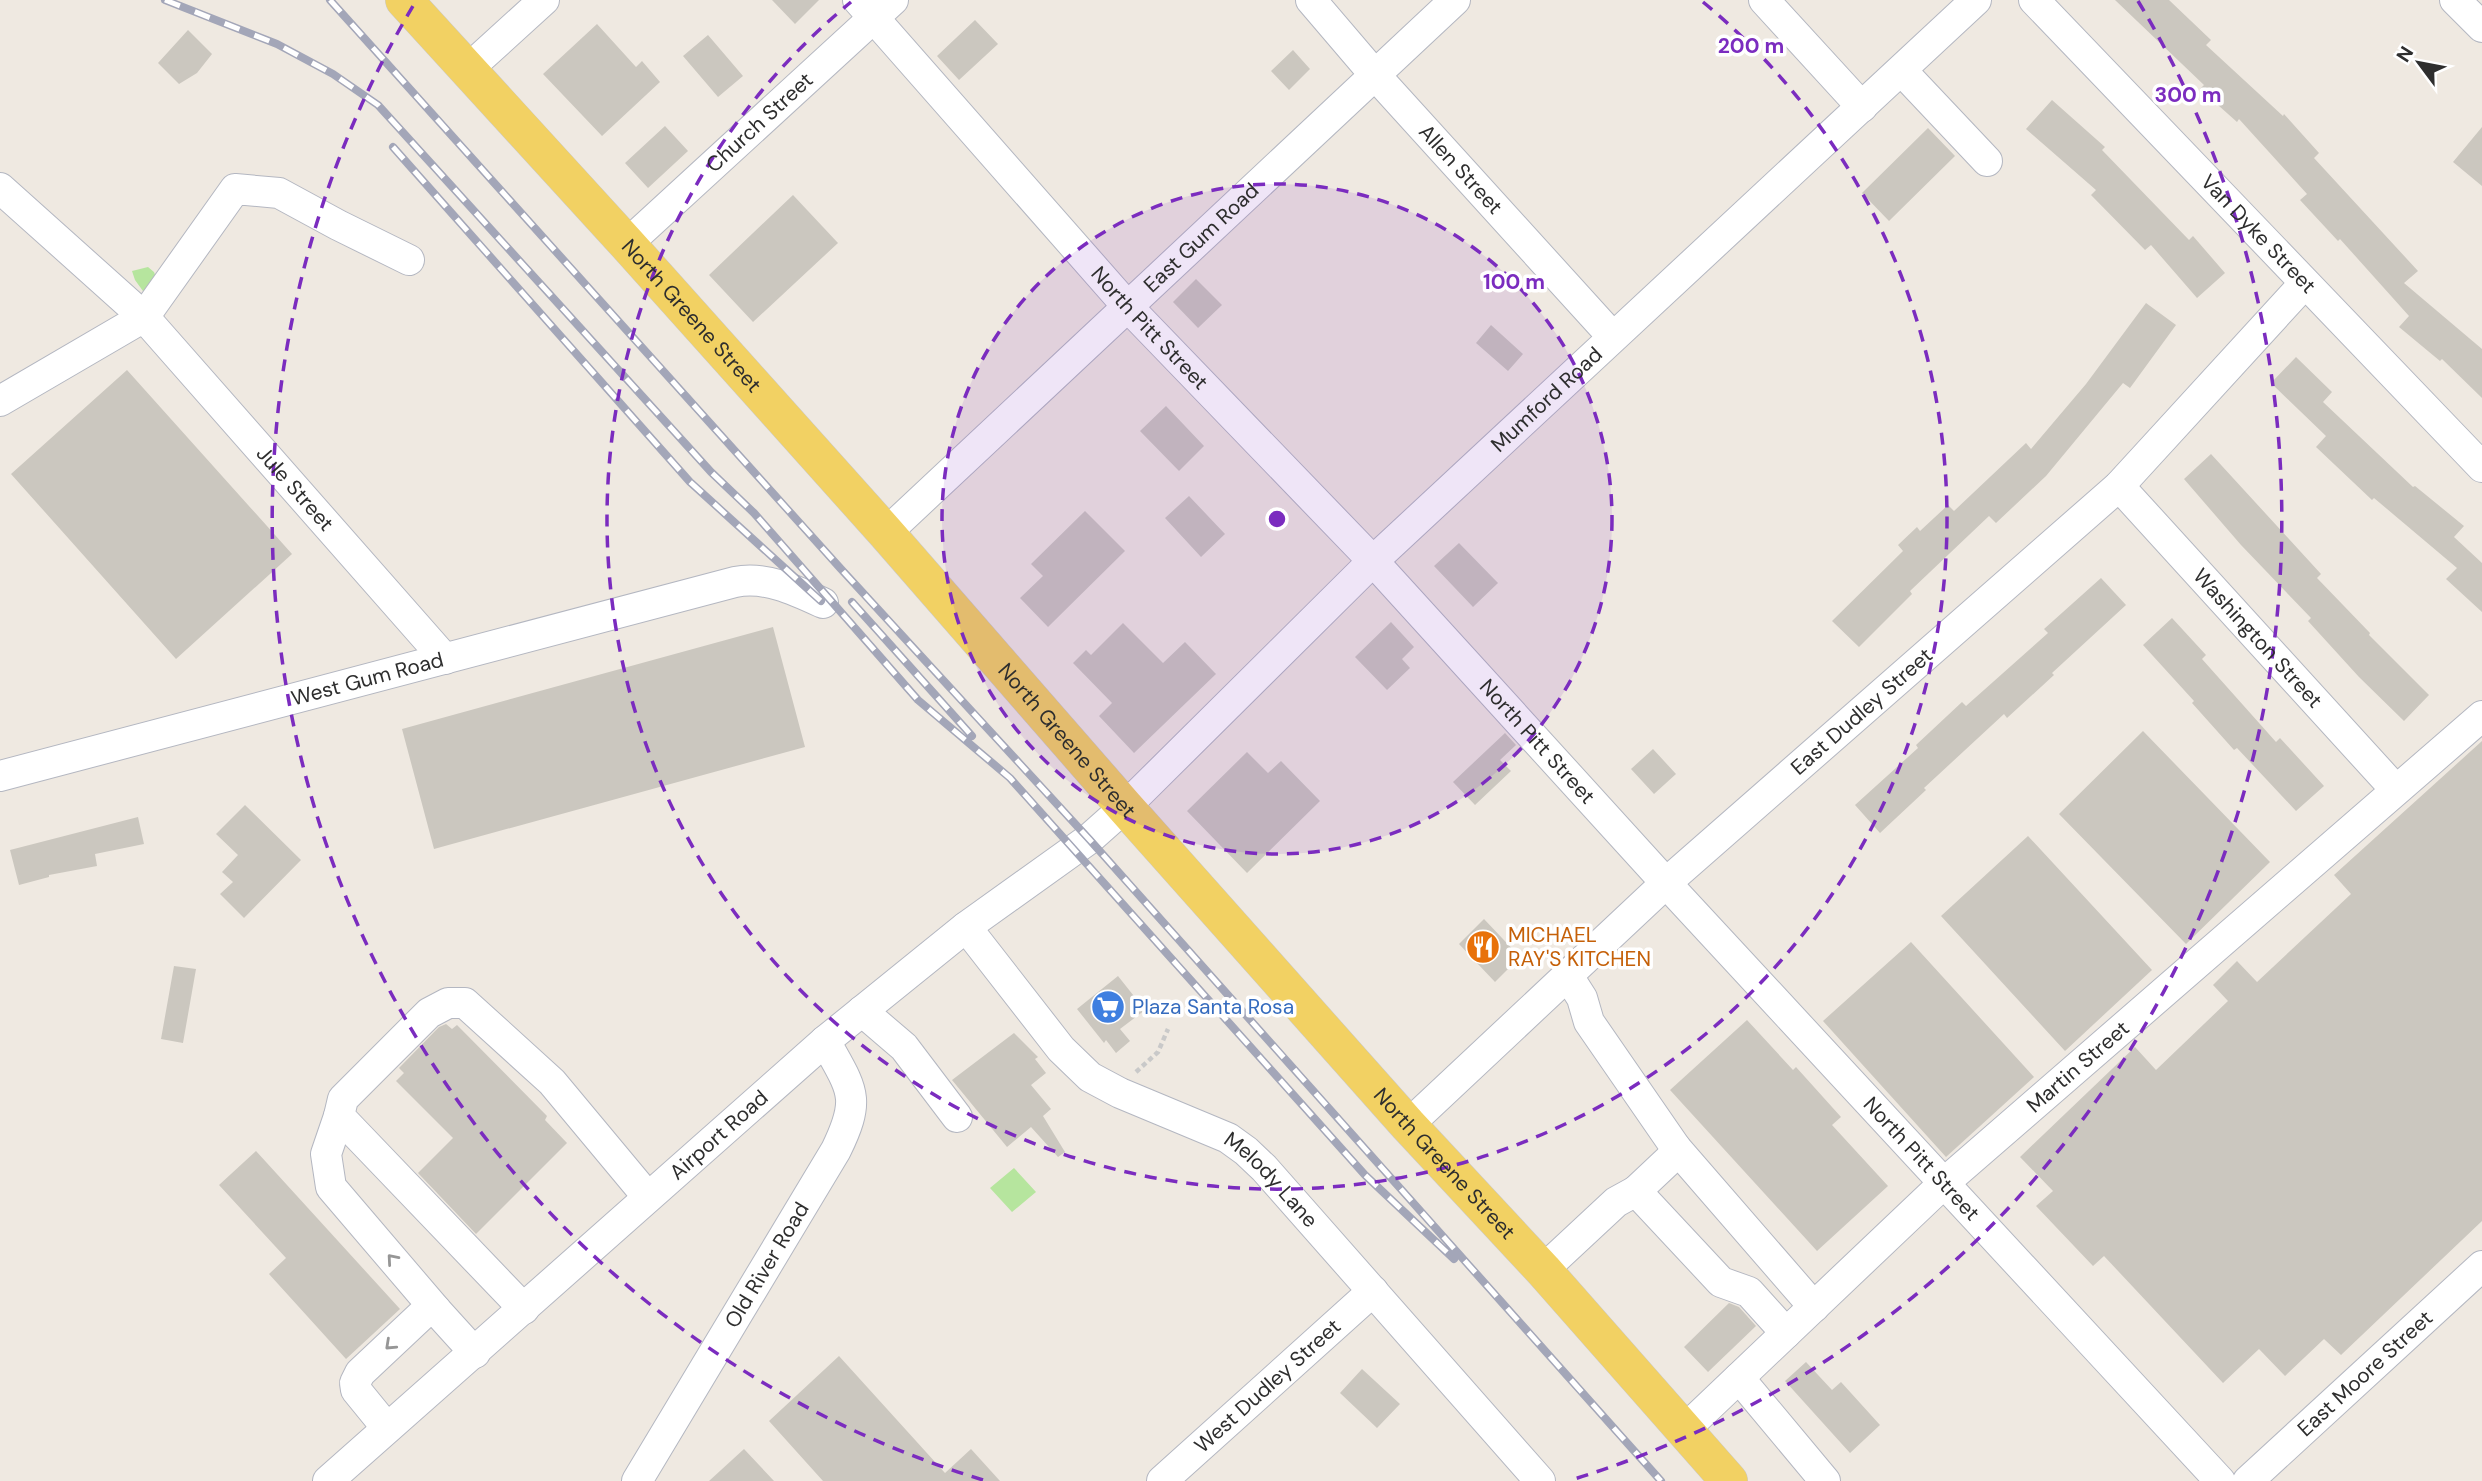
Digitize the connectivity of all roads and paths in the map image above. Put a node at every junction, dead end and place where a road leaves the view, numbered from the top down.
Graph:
1 (404, 0) edge
2 (544, 0) edge
3 (1311, 0) edge
4 (1455, 0) edge
5 (1764, 0) edge
6 (1976, 0) edge
7 (2034, 0) edge
8 (2455, 0) edge
9 (875, 6) edge
10 (2482, 27) edge
11 (468, 69) junction
12 (1902, 71) junction
13 (1375, 75) junction
14 (1862, 107) junction
15 (1987, 162) dead end
16 (0, 188) edge
17 (627, 244) junction
18 (409, 260) dead end
19 (2304, 284) junction
20 (1128, 307) junction
21 (144, 317) junction
22 (1612, 336) junction
23 (0, 401) edge
24 (2482, 467) edge
25 (2119, 486) junction
26 (886, 533) junction
27 (1373, 561) junction
28 (823, 603) dead end
29 (445, 660) junction
30 (2482, 716) edge
31 (0, 776) edge
32 (2396, 790) junction
33 (1125, 807) junction
34 (1666, 883) junction
35 (966, 928) junction
36 (1568, 976) junction
37 (862, 1011) junction
38 (1168, 1029) dead end
39 (825, 1041) junction
40 (1098, 1082) junction
41 (339, 1116) junction
42 (957, 1117) dead end
43 (1408, 1125) junction
44 (1676, 1148) junction
45 (1944, 1183) junction
46 (1636, 1191) junction
47 (647, 1196) junction
48 (2482, 1266) edge
49 (1543, 1270) junction
50 (1373, 1291) junction
51 (1814, 1307) junction
52 (524, 1309) junction
53 (436, 1310) junction
54 (1786, 1333) junction
55 (475, 1353) junction
56 (1739, 1378) junction
57 (387, 1428) junction
58 (1684, 1430) junction
59 (328, 1481) edge
60 (637, 1481) edge
61 (1162, 1481) edge
62 (1540, 1481) edge
63 (1729, 1481) edge
64 (1825, 1481) edge
65 (2220, 1481) edge
66 (2248, 1481) edge

1 - 11 main road, North Greene Street
2 - 11 street
3 - 13 street, Allen Street
4 - 13 street, East Gum Road
5 - 14 street
6 - 12 street, Mumford Road
7 - 19 street, Van Dyke Street
8 - 10 street
9 - 17 street, Church Street
9 - 20 street, North Pitt Street
11 - 17 main road, North Greene Street
12 - 14 street, Mumford Road
12 - 15 street
13 - 20 street, East Gum Road
13 - 22 street, Allen Street
14 - 22 street, Mumford Road
16 - 21 street, Jule Street
17 - 26 main road, North Greene Street
18 - 21 street
19 - 24 street, Van Dyke Street
19 - 25 street, East Dudley Street
20 - 26 street, East Gum Road
20 - 27 street, North Pitt Street
21 - 23 street
21 - 29 street, Jule Street
22 - 27 street, Mumford Road
25 - 32 street, Washington Street
25 - 34 street, East Dudley Street
26 - 33 main road, North Greene Street
27 - 33 street, Mumford Road
27 - 34 street, North Pitt Street
28 - 29 street, West Gum Road
29 - 31 street, West Gum Road
30 - 32 street, Martin Street
32 - 45 street, Martin Street
33 - 35 street, Airport Road
33 - 43 main road, North Greene Street
34 - 36 street, East Dudley Street
34 - 45 street, North Pitt Street
35 - 37 street, Airport Road
35 - 40 street, Melody Lane
36 - 43 street, East Dudley Street
36 - 44 street
37 - 39 street, Airport Road
37 - 42 street
38 - 40 path
39 - 47 street, Airport Road
39 - 60 street, Old River Road
40 - 50 street, Melody Lane
41 - 47 street
41 - 52 street
53 -> 41 street
43 - 49 main road, North Greene Street
44 - 46 street
44 - 51 street
45 - 51 street, Martin Street
45 - 65 street, North Pitt Street
46 - 49 street
46 - 54 street
47 - 52 street, Airport Road
48 - 66 street, East Moore Street
49 - 58 main road, North Greene Street
50 - 61 street, West Dudley Street
50 - 62 street, Melody Lane
51 - 54 street, Martin Street
52 - 55 street, Airport Road
53 - 55 street
53 -> 57 street
54 - 56 street, Martin Street
55 - 57 street, Airport Road
56 - 58 street, Martin Street
56 - 64 street
57 - 59 street, Airport Road
58 - 63 main road, North Greene Street

